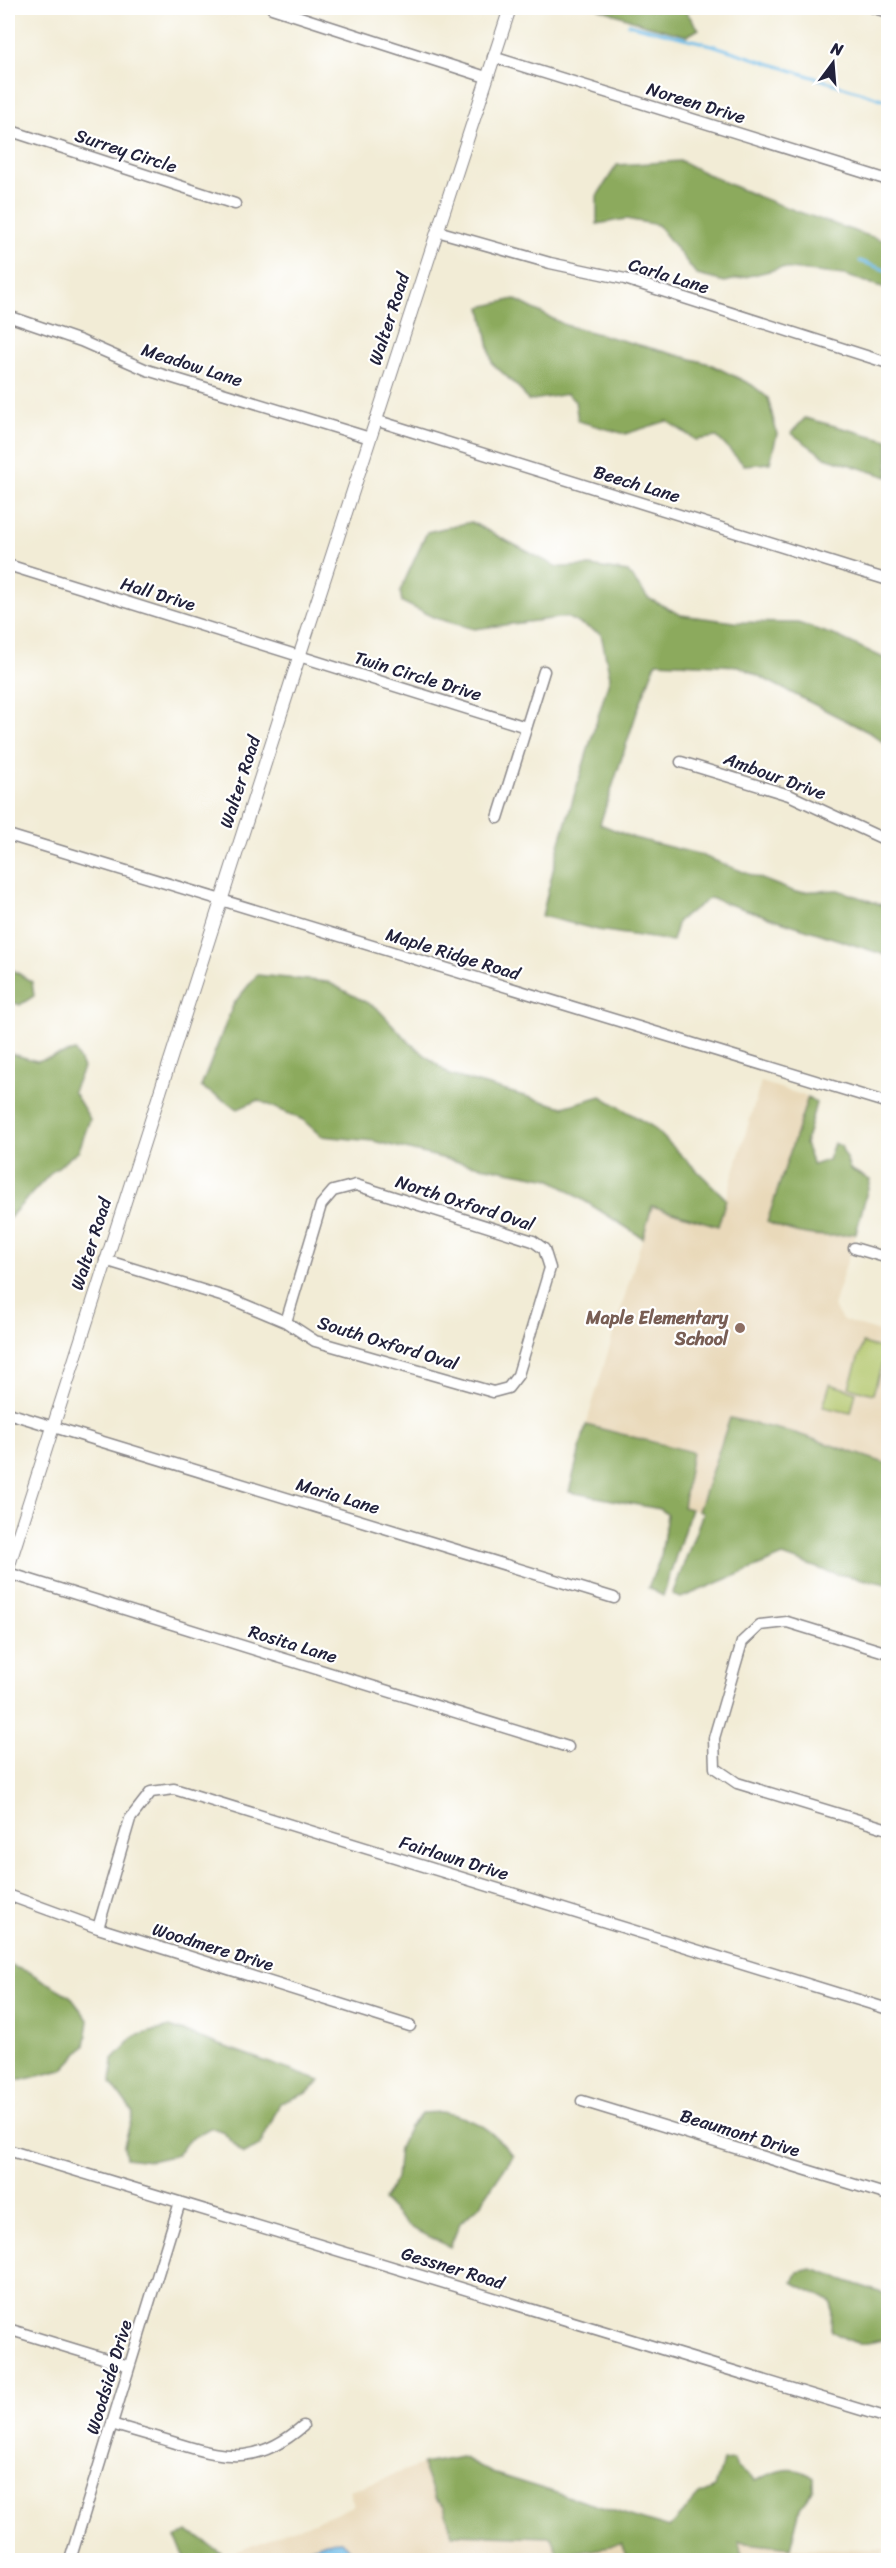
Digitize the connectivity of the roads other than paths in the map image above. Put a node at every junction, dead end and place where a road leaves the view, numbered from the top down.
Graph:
1 (272, 8) edge
2 (510, 8) edge
3 (874, 8) edge
4 (888, 12) edge
5 (493, 57) junction
6 (486, 77) junction
7 (8, 130) edge
8 (888, 180) edge
9 (235, 204) dead end
10 (437, 231) junction
11 (8, 316) edge
12 (888, 363) edge
13 (375, 420) junction
14 (370, 438) junction
15 (8, 565) edge
16 (888, 580) edge
17 (300, 654) junction
18 (544, 671) dead end
19 (526, 727) junction
20 (681, 762) dead end
21 (498, 818) dead end
22 (8, 835) edge
23 (888, 841) edge
24 (221, 901) junction
25 (888, 1103) edge
26 (854, 1248) dead end
27 (888, 1258) edge
28 (105, 1260) junction
29 (286, 1322) junction
30 (493, 1392) joint
31 (8, 1413) edge
32 (53, 1426) junction
33 (8, 1568) edge
34 (8, 1573) edge
35 (614, 1598) dead end
36 (888, 1653) edge
37 (568, 1747) dead end
38 (888, 1829) edge
39 (8, 1895) edge
40 (98, 1928) junction
41 (888, 2009) edge
42 (410, 2026) dead end
43 (582, 2101) dead end
44 (8, 2150) edge
45 (888, 2195) edge
46 (180, 2202) junction
47 (8, 2329) edge
48 (129, 2366) junction
49 (888, 2418) edge
50 (112, 2424) junction
51 (303, 2426) dead end
52 (70, 2560) edge

1 - 6 street
2 - 5 street, Walter Road
3 - 4 street
5 - 6 street, Walter Road
5 - 8 street, Noreen Drive
6 - 10 street, Walter Road
7 - 9 street, Surrey Circle
10 - 12 street, Carla Lane
10 - 13 street, Walter Road
11 - 14 street, Meadow Lane
13 - 14 street, Walter Road
13 - 16 street, Beech Lane
14 - 17 street, Walter Road
15 - 17 street, Hall Drive
17 - 19 street, Twin Circle Drive
17 - 24 street, Walter Road
18 - 19 street
19 - 21 street
20 - 23 street, Ambour Drive
22 - 24 street, Maple Ridge Road
24 - 25 street, Maple Ridge Road
24 - 28 street, Walter Road
26 - 27 street
28 - 29 street, South Oxford Oval
28 - 32 street, Walter Road
29 - 30 street, South Oxford Oval
29 - 30 street, North Oxford Oval
31 - 32 street, Maria Lane
32 - 33 street, Walter Road
32 - 35 street, Maria Lane
34 - 37 street, Rosita Lane
36 - 38 street
39 - 40 street, Woodmere Drive
40 - 41 street, Fairlawn Drive
40 - 42 street, Woodmere Drive
43 - 45 street, Beaumont Drive
44 - 46 street, Gessner Road
46 - 48 street, Woodside Drive
46 - 49 street, Gessner Road
47 - 48 street
48 - 50 street, Woodside Drive
50 - 51 street
50 - 52 street, Woodside Drive

